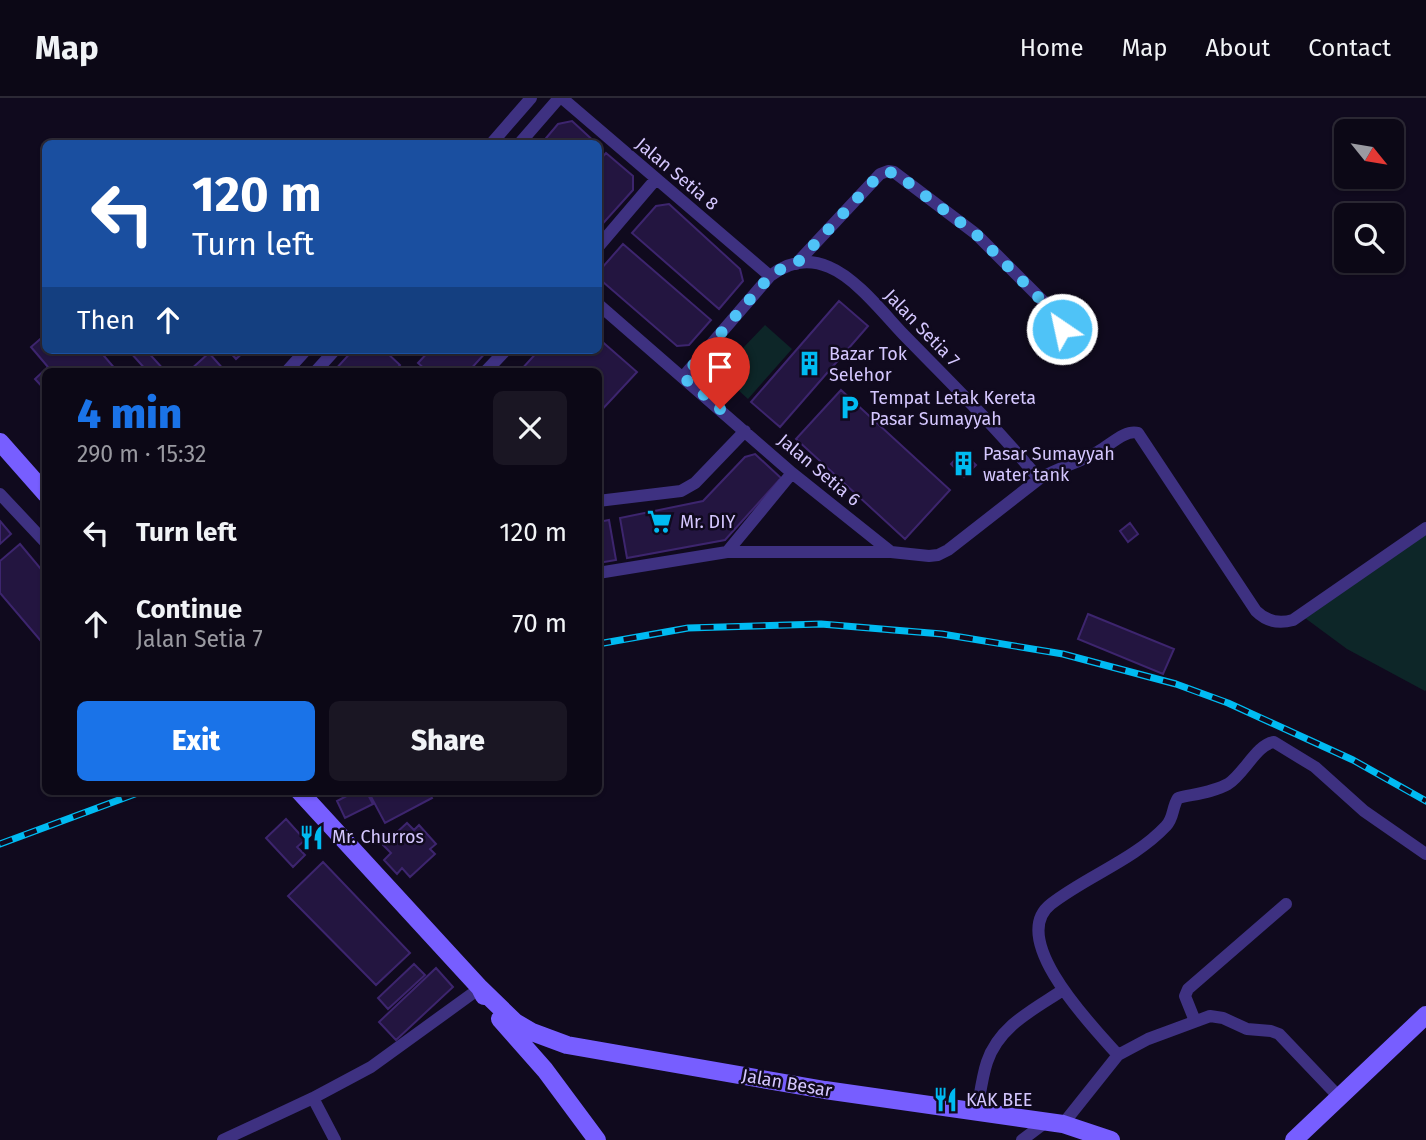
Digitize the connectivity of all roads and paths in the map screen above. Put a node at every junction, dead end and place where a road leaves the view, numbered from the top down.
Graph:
1 (531, 98) edge
2 (560, 98) edge
3 (494, 140) edge
4 (523, 140) edge
5 (656, 179) junction
6 (602, 242) edge
7 (796, 264) junction
8 (770, 276) junction
9 (602, 307) edge
10 (1062, 329) dead end
11 (302, 354) edge
12 (331, 354) edge
13 (502, 354) edge
14 (290, 368) edge
15 (319, 368) edge
16 (489, 368) edge
17 (683, 377) junction
18 (745, 431) junction
19 (0, 442) edge
20 (792, 473) junction
21 (1039, 479) junction
22 (42, 489) edge
23 (0, 494) edge
24 (602, 501) edge
25 (1426, 528) edge
26 (42, 539) edge
27 (727, 552) junction
28 (891, 552) junction
29 (602, 572) edge
30 (303, 795) edge
31 (1426, 855) edge
32 (1286, 904) dead end
33 (480, 988) junction
34 (1063, 990) junction
35 (1426, 1015) edge
36 (1195, 1021) junction
37 (567, 1045) junction
38 (1118, 1055) junction
39 (545, 1070) junction
40 (313, 1098) junction
41 (1340, 1098) junction
42 (978, 1111) junction
43 (1055, 1123) junction
44 (223, 1140) edge
45 (335, 1140) edge
46 (597, 1140) edge
47 (1022, 1140) edge
48 (1111, 1140) edge
49 (1294, 1140) edge

1 - 3 street
2 - 4 street
2 - 5 street, Jalan Setia 8
5 - 6 street
5 - 8 street, Jalan Setia 8
7 - 8 street
7 - 10 street
7 - 21 street, Jalan Setia 7
8 - 17 street
9 - 17 street, Jalan Setia 6
11 - 14 street
12 - 15 street
13 - 16 street
17 - 18 street, Jalan Setia 6
18 - 20 street, Jalan Setia 6
18 - 24 street
19 - 22 street
20 - 27 street
20 - 28 street, Jalan Setia 6
21 - 25 street
21 - 28 street
23 - 26 street
27 - 28 street
27 - 29 street
30 - 33 street
31 - 34 street
32 - 36 street
33 - 37 street, Jalan Besar
33 - 39 street
33 - 40 street
34 - 38 street
34 - 42 street
35 - 41 street
36 - 38 street
36 - 41 street
37 - 39 street
37 - 42 street, Jalan Besar
38 - 43 street
39 - 46 street
40 - 44 street
40 - 45 street
41 - 49 street
42 - 43 street, Jalan Besar
43 - 47 street
43 - 48 street, Jalan Besar

